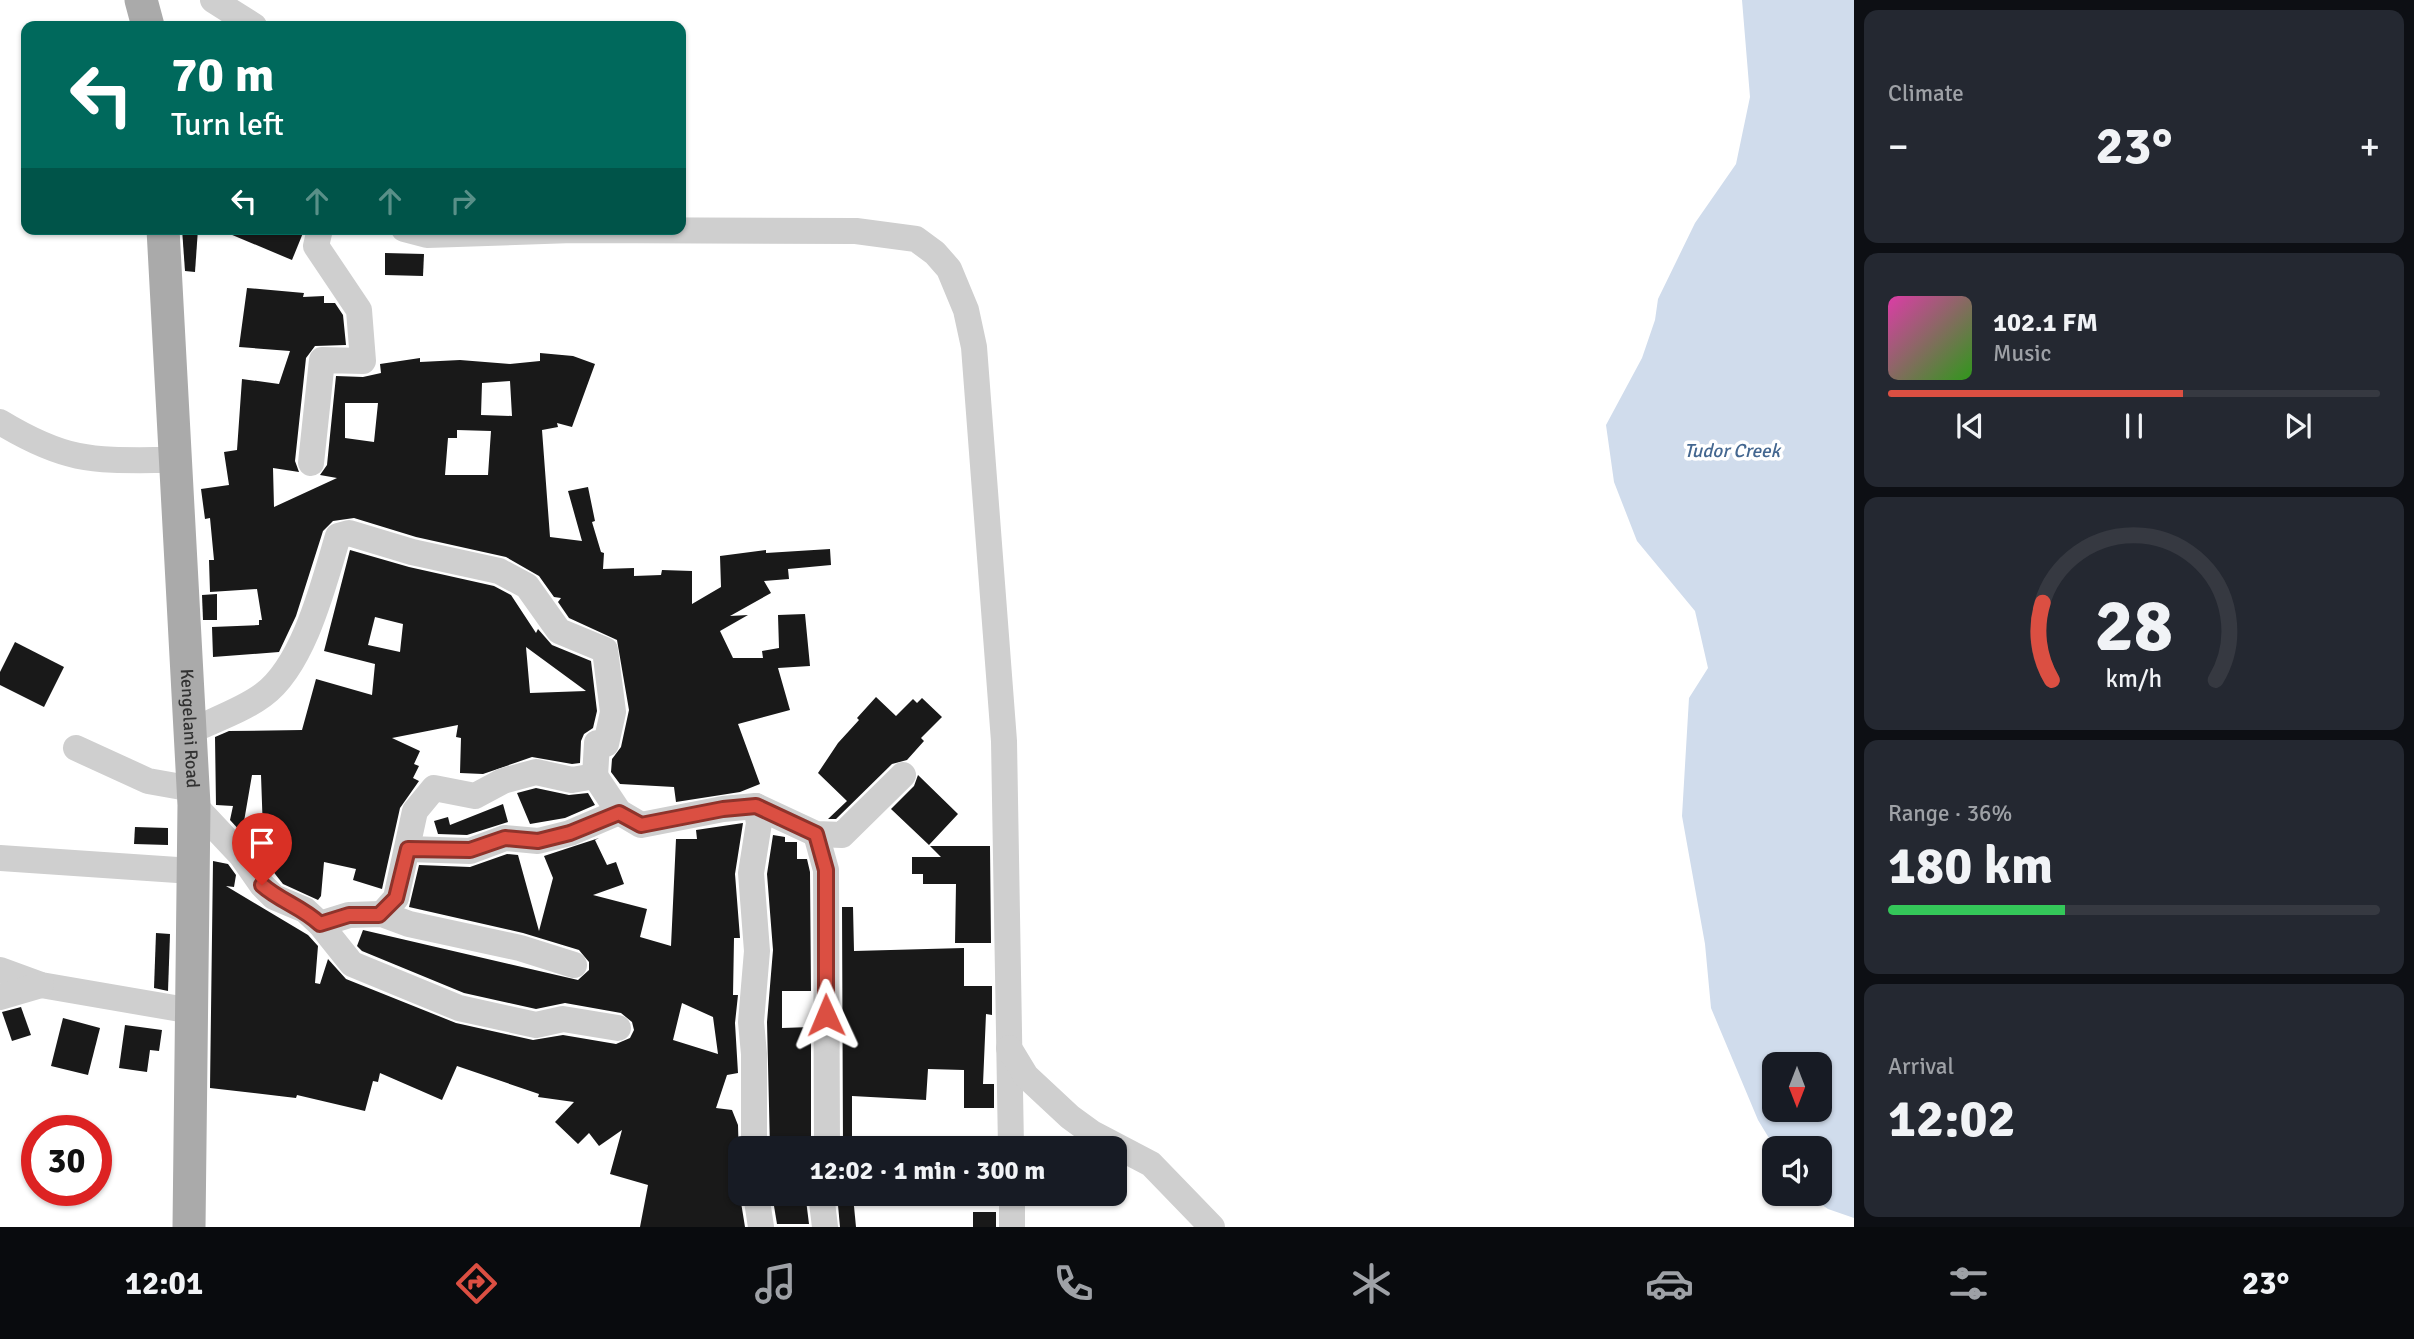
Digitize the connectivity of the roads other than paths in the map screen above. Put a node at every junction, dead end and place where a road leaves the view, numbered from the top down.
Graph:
1 (141, 0) edge
2 (213, 0) edge
3 (147, 21) edge
4 (246, 21) edge
5 (686, 230) edge
6 (163, 235) edge
7 (319, 235) edge
8 (0, 422) edge
9 (177, 460) junction
10 (311, 463) dead end
11 (191, 731) junction
12 (76, 748) dead end
13 (903, 775) dead end
14 (594, 776) junction
15 (193, 797) junction
16 (756, 806) junction
17 (619, 813) junction
18 (816, 834) junction
19 (408, 849) junction
20 (0, 858) edge
21 (192, 871) junction
22 (383, 914) junction
23 (320, 924) junction
24 (574, 965) dead end
25 (0, 970) edge
26 (41, 985) junction
27 (0, 997) edge
28 (192, 1011) junction
29 (618, 1028) dead end
30 (1009, 1046) junction
31 (754, 1136) edge
32 (827, 1136) edge
33 (1011, 1136) edge
34 (758, 1206) edge
35 (822, 1206) edge
36 (1012, 1206) edge
37 (189, 1227) edge
38 (761, 1227) edge
39 (825, 1227) edge
40 (1012, 1227) edge
41 (1212, 1227) edge

1 - 3 main road
2 - 4 street
5 - 30 street
6 - 9 main road, Kengelani Road
7 - 10 street
8 - 9 street
9 - 11 main road, Kengelani Road
11 - 14 street
11 - 15 main road, Kengelani Road
12 - 15 street
13 - 18 street
14 - 17 street
14 - 19 street
15 - 21 main road, Kengelani Road
15 - 23 street
16 - 17 street
16 - 18 street
16 - 31 street
17 - 19 street
18 - 32 street
19 - 22 street
20 - 21 street
21 - 28 main road, Kengelani Road
22 - 23 street
22 - 24 street
23 - 29 street
25 - 26 street
26 - 27 street
26 - 28 street
28 - 37 main road, Kengelani Road
30 - 33 street
30 - 41 street
34 - 38 street
35 - 39 street
36 - 40 street

